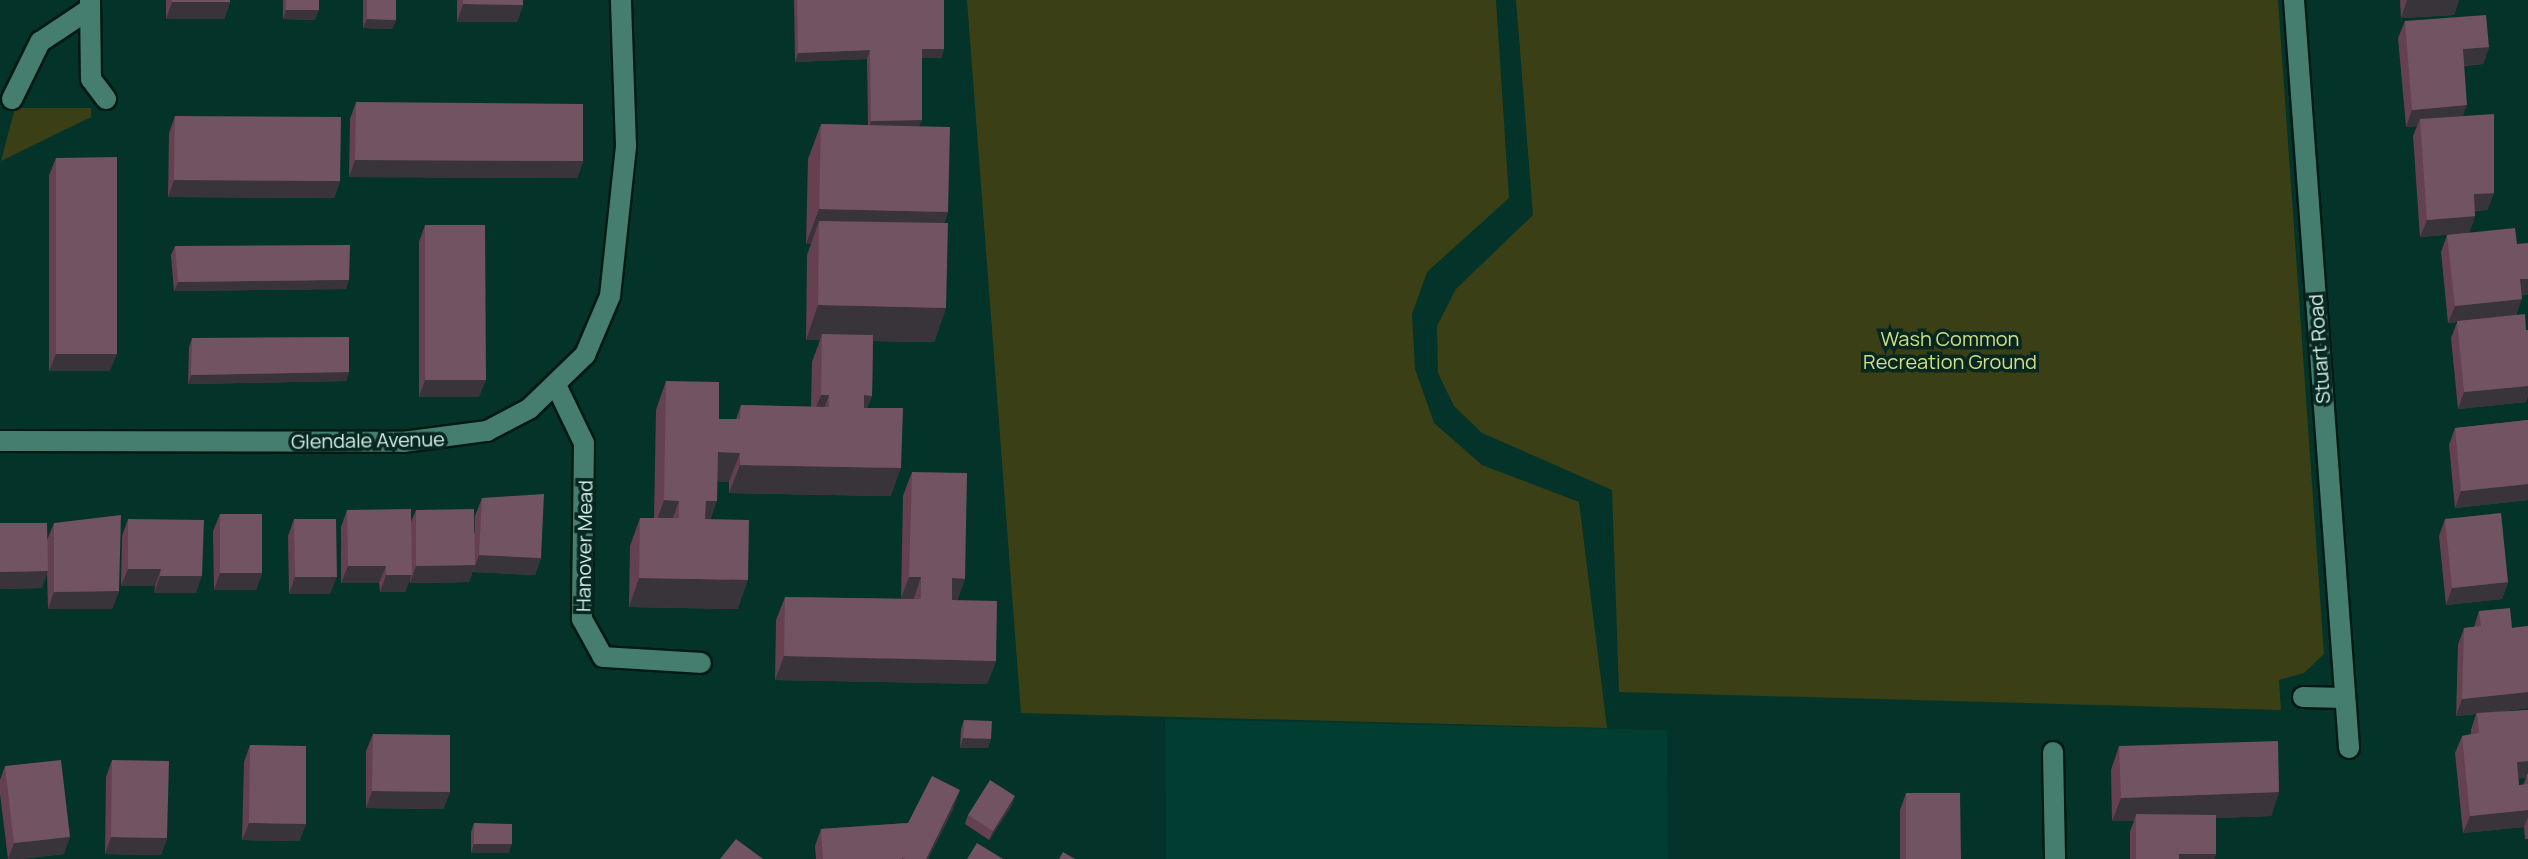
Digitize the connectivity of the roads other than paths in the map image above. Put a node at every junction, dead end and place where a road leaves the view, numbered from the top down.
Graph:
1 (621, 0) edge
2 (2294, 0) edge
3 (89, 5) edge
4 (12, 99) dead end
5 (106, 99) dead end
6 (557, 387) junction
7 (0, 441) edge
8 (701, 663) dead end
9 (2303, 697) dead end
10 (2345, 698) junction
11 (2349, 748) dead end
12 (2053, 752) dead end
13 (2055, 859) edge

1 - 6 street, Glendale Avenue
2 - 10 street, Stuart Road
3 - 4 street
3 - 5 street
6 - 7 street, Glendale Avenue
6 - 8 street, Hanover Mead
9 - 10 street
10 - 11 street, Stuart Road
12 - 13 street

